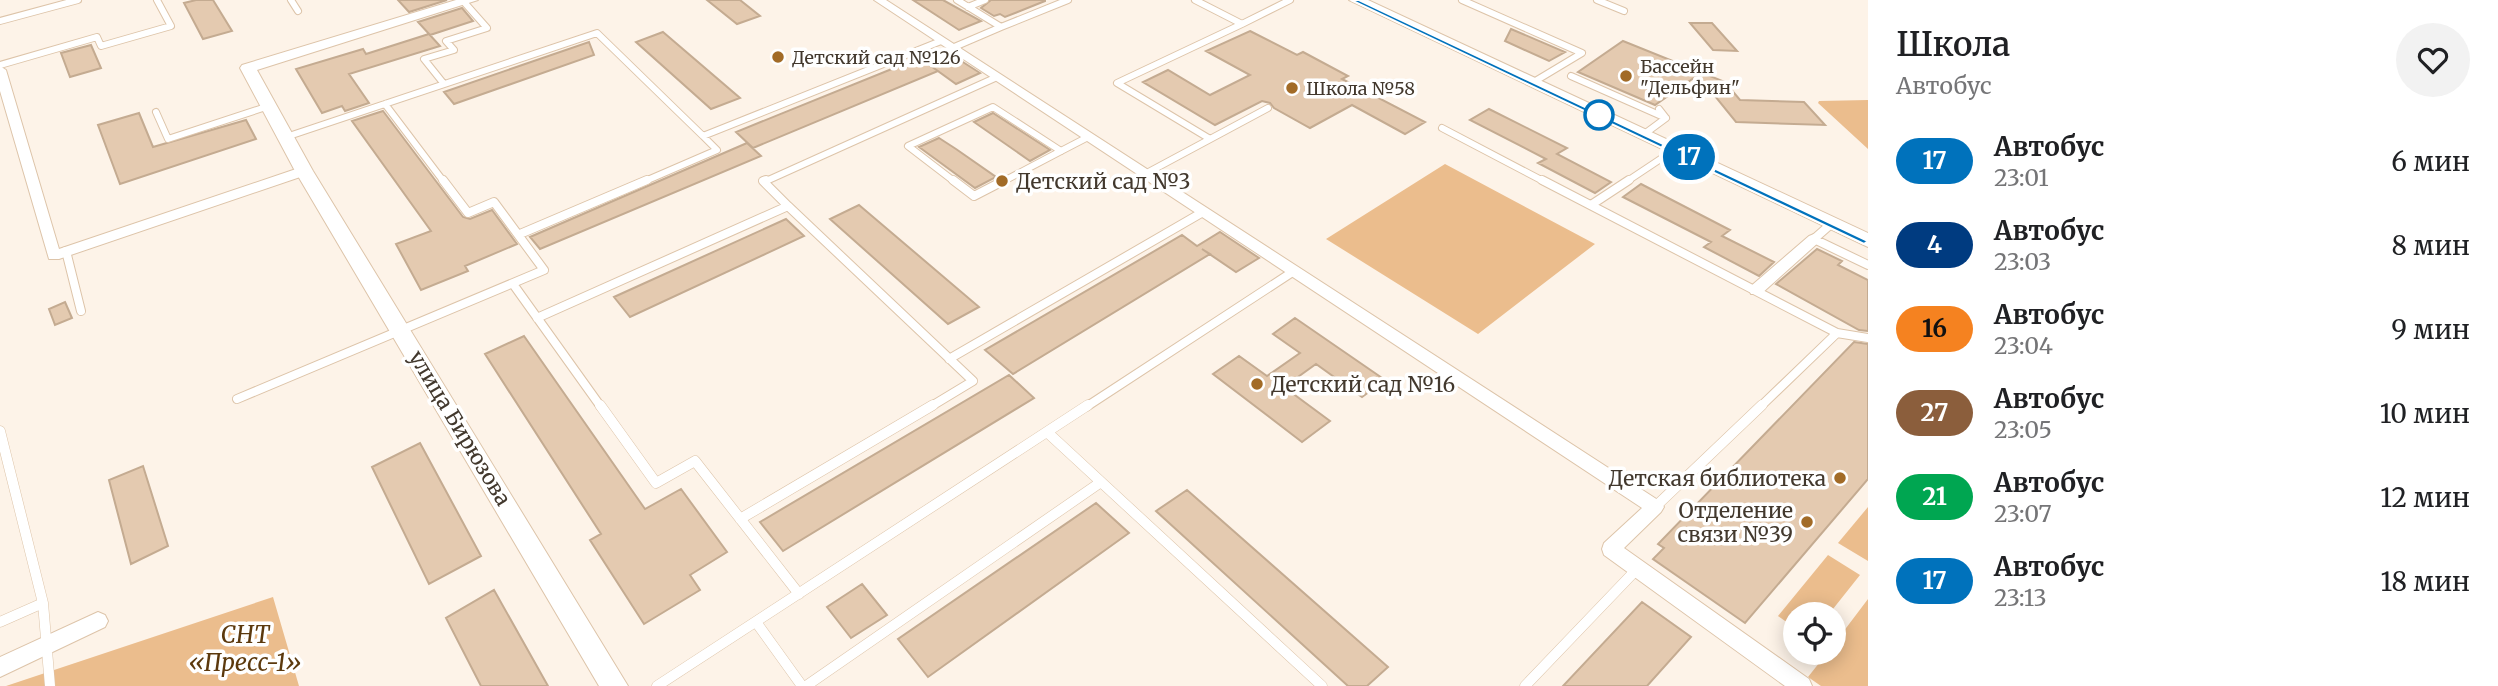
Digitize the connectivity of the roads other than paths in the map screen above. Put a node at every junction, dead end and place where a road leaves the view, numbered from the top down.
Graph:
1 (78, 0) edge
2 (157, 0) edge
3 (291, 0) edge
4 (879, 0) edge
5 (957, 0) edge
6 (985, 0) edge
7 (1068, 0) edge
8 (1195, 0) edge
9 (1290, 0) edge
10 (1356, 0) edge
11 (1462, 0) edge
12 (1597, 0) edge
13 (467, 1) edge
14 (968, 7) junction
15 (299, 11) dead end
16 (1624, 11) dead end
17 (0, 21) edge
18 (1242, 24) junction
19 (1001, 27) junction
20 (947, 44) junction
21 (0, 65) edge
22 (0, 70) edge
23 (1571, 76) dead end
24 (997, 77) junction
25 (1531, 83) junction
26 (444, 84) junction
27 (384, 104) junction
28 (269, 106) junction
29 (1268, 108) dead end
30 (1659, 109) dead end
31 (156, 112) dead end
32 (7, 118) edge
33 (1666, 118) junction
34 (1442, 128) dead end
35 (1643, 135) junction
36 (703, 136) junction
37 (285, 137) junction
38 (1088, 137) junction
39 (1210, 139) junction
40 (1674, 150) junction
41 (1061, 151) junction
42 (304, 171) junction
43 (1145, 174) junction
44 (1591, 205) junction
45 (788, 206) junction
46 (1203, 212) junction
47 (1832, 224) junction
48 (520, 234) junction
49 (1814, 239) junction
50 (1868, 241) edge
51 (66, 251) junction
52 (1868, 265) edge
53 (1294, 271) junction
54 (513, 284) junction
55 (1756, 290) junction
56 (81, 311) dead end
57 (537, 318) junction
58 (402, 331) junction
59 (1837, 333) junction
60 (1868, 338) edge
61 (949, 359) junction
62 (237, 399) dead end
63 (0, 431) edge
64 (1047, 432) junction
65 (1101, 482) junction
66 (1655, 507) junction
67 (740, 519) junction
68 (1637, 569) junction
69 (799, 594) junction
70 (43, 603) junction
71 (98, 621) dead end
72 (0, 622) edge
73 (756, 622) junction
74 (0, 667) edge
75 (50, 686) edge
76 (614, 686) edge
77 (657, 686) edge
78 (804, 686) edge
79 (1322, 686) edge
80 (1525, 686) edge
81 (1802, 686) edge

1 - 17 lane
2 - 21 lane
3 - 15 lane
4 - 20 street
5 - 14 lane
6 - 14 lane
7 - 19 lane
8 - 18 lane
9 - 18 lane
10 - 25 street
11 - 25 lane
12 - 16 lane
13 - 26 lane
13 - 28 street, улица Бирюзова
14 - 19 lane
18 - 39 lane
19 - 20 lane
20 - 24 street
20 - 36 lane
22 - 32 street
23 - 33 lane
24 - 38 street
24 - 45 lane
25 - 35 street
26 - 27 lane
26 - 36 lane
27 - 37 lane
27 - 48 lane
28 - 31 lane
28 - 37 street, улица Бирюзова
29 - 39 lane
30 - 33 lane
32 - 51 street
33 - 35 lane
34 - 44 lane
35 - 40 street
36 - 48 lane
37 - 42 street, улица Бирюзова
38 - 41 lane
38 - 43 street
39 - 43 lane
40 - 44 lane
40 - 47 street
41 - 41 lane
42 - 51 street
42 - 58 street, улица Бирюзова
43 - 46 street
44 - 55 lane
45 - 57 lane
45 - 61 lane
46 - 53 street
46 - 61 lane
47 - 49 lane
47 - 50 street
48 - 54 lane
49 - 52 lane
49 - 55 street
51 - 56 lane
53 - 64 lane
53 - 66 street
54 - 57 lane
54 - 58 lane
55 - 59 lane
57 - 67 lane
58 - 62 lane
58 - 76 street, улица Бирюзова
59 - 60 lane
59 - 66 lane
61 - 67 lane
63 - 70 lane
64 - 65 lane
64 - 69 lane
65 - 78 lane
65 - 79 lane
66 - 68 street
67 - 69 lane
68 - 80 lane
68 - 81 street
69 - 73 lane
70 - 72 lane
70 - 75 lane
71 - 74 street
73 - 77 lane
73 - 78 lane

